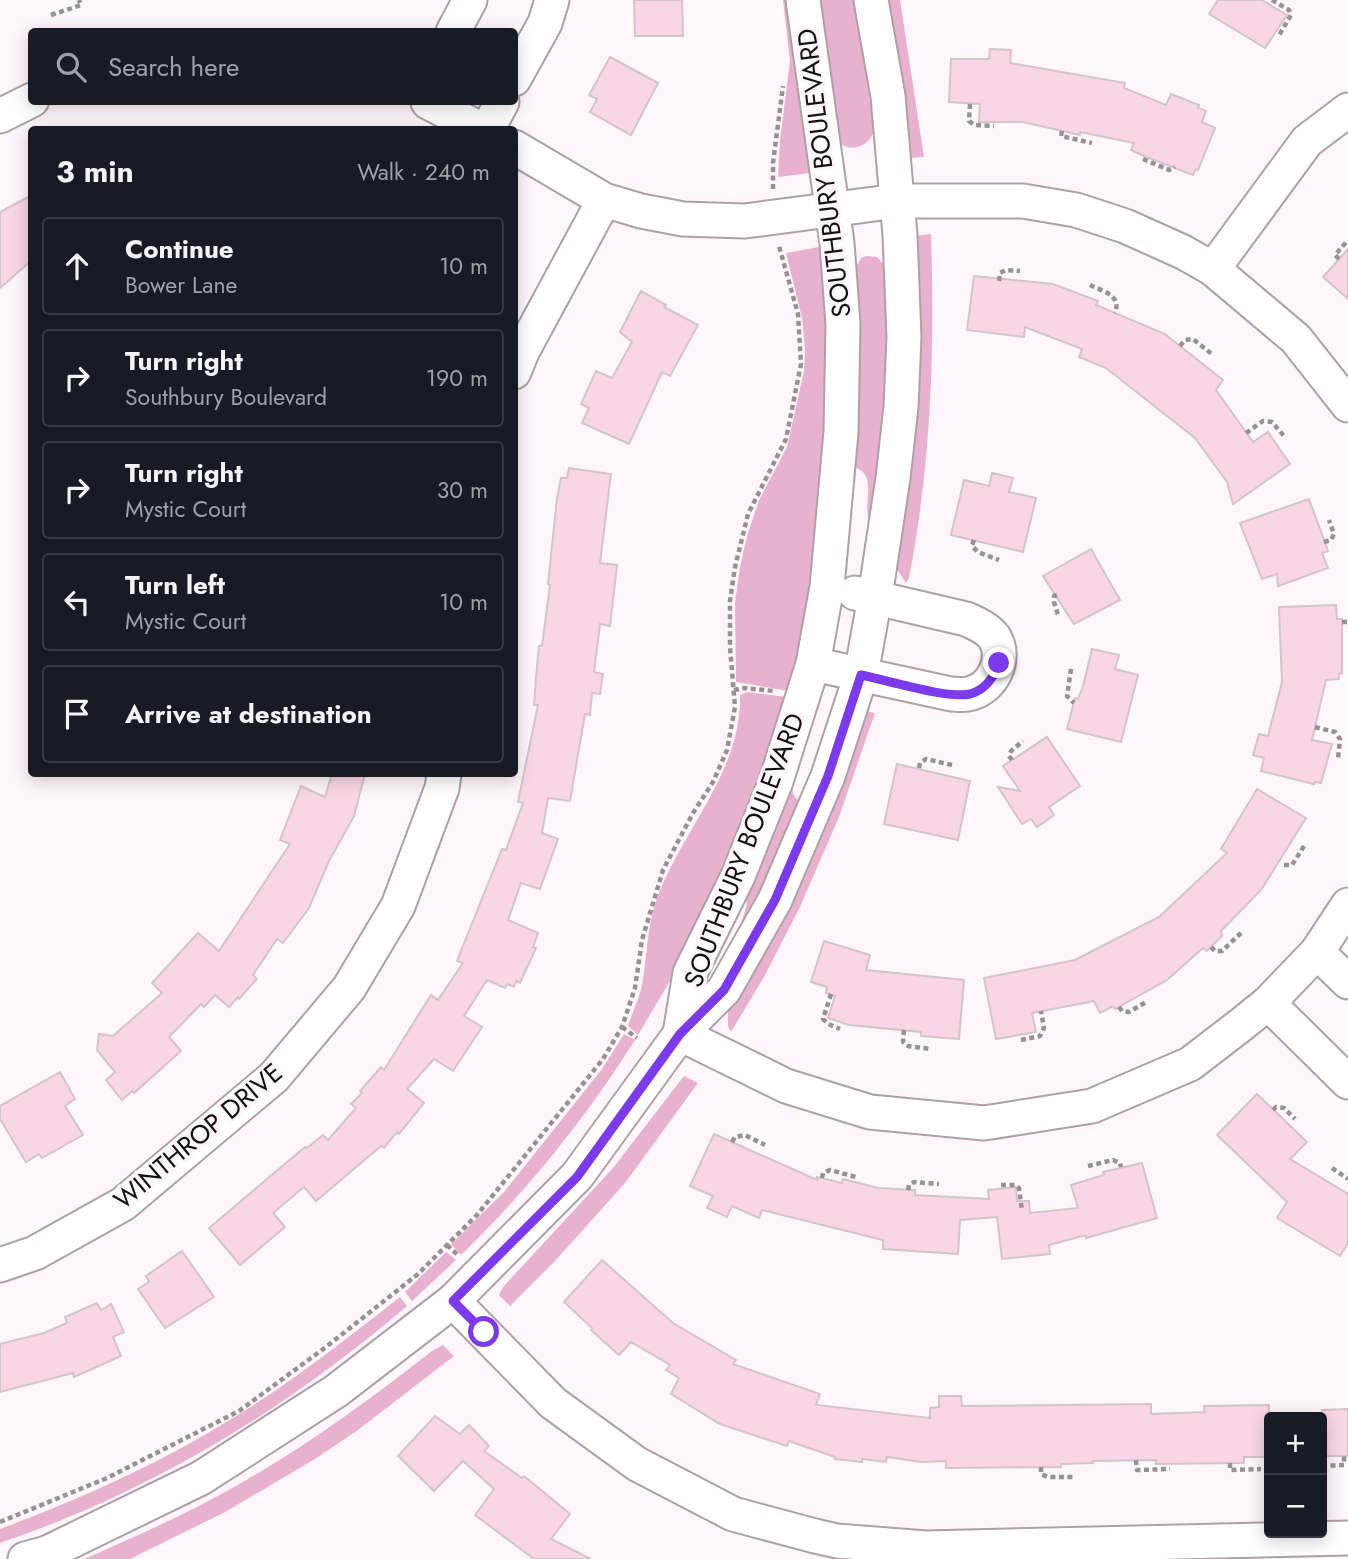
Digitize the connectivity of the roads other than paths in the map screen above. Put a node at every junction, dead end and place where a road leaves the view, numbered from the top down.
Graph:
1 (470, 0) edge
2 (552, 0) edge
3 (803, 0) edge
4 (872, 0) edge
5 (455, 28) edge
6 (518, 72) edge
7 (28, 102) edge
8 (434, 105) edge
9 (500, 105) edge
10 (1348, 110) edge
11 (0, 116) edge
12 (476, 126) edge
13 (487, 126) edge
14 (518, 149) edge
15 (604, 200) junction
16 (897, 201) junction
17 (832, 209) junction
18 (1213, 269) junction
19 (518, 362) edge
20 (1348, 405) edge
21 (827, 587) junction
22 (875, 597) junction
23 (813, 664) junction
24 (861, 675) junction
25 (444, 777) edge
26 (1348, 905) edge
27 (1317, 952) junction
28 (1348, 982) edge
29 (1268, 1003) junction
30 (680, 1034) junction
31 (1348, 1082) edge
32 (0, 1265) edge
33 (453, 1301) junction
34 (1348, 1538) edge
35 (1010, 1553) edge
36 (25, 1559) edge

1 - 5 street
2 - 6 street
3 - 17 street, SOUTHBURY BOULEVARD
4 - 16 street, SOUTHBURY BOULEVARD
7 - 11 street
8 - 12 street
9 - 13 street
10 - 18 street
14 - 15 street
15 - 17 street
15 - 19 street
16 - 17 street
16 - 18 street
16 - 22 street, SOUTHBURY BOULEVARD
17 - 21 street, SOUTHBURY BOULEVARD
18 - 20 street
21 - 22 street
21 - 23 street, SOUTHBURY BOULEVARD
22 - 24 street, SOUTHBURY BOULEVARD
22 - 24 street
23 - 24 street
23 - 30 street, SOUTHBURY BOULEVARD
24 - 30 street, SOUTHBURY BOULEVARD
25 - 32 street, WINTHROP DRIVE
26 - 27 street
27 - 28 street
27 - 29 street
29 - 30 street
29 - 31 street
30 - 33 street, SOUTHBURY BOULEVARD
33 - 35 street
33 - 36 street, SOUTHBURY BOULEVARD
34 - 35 street

